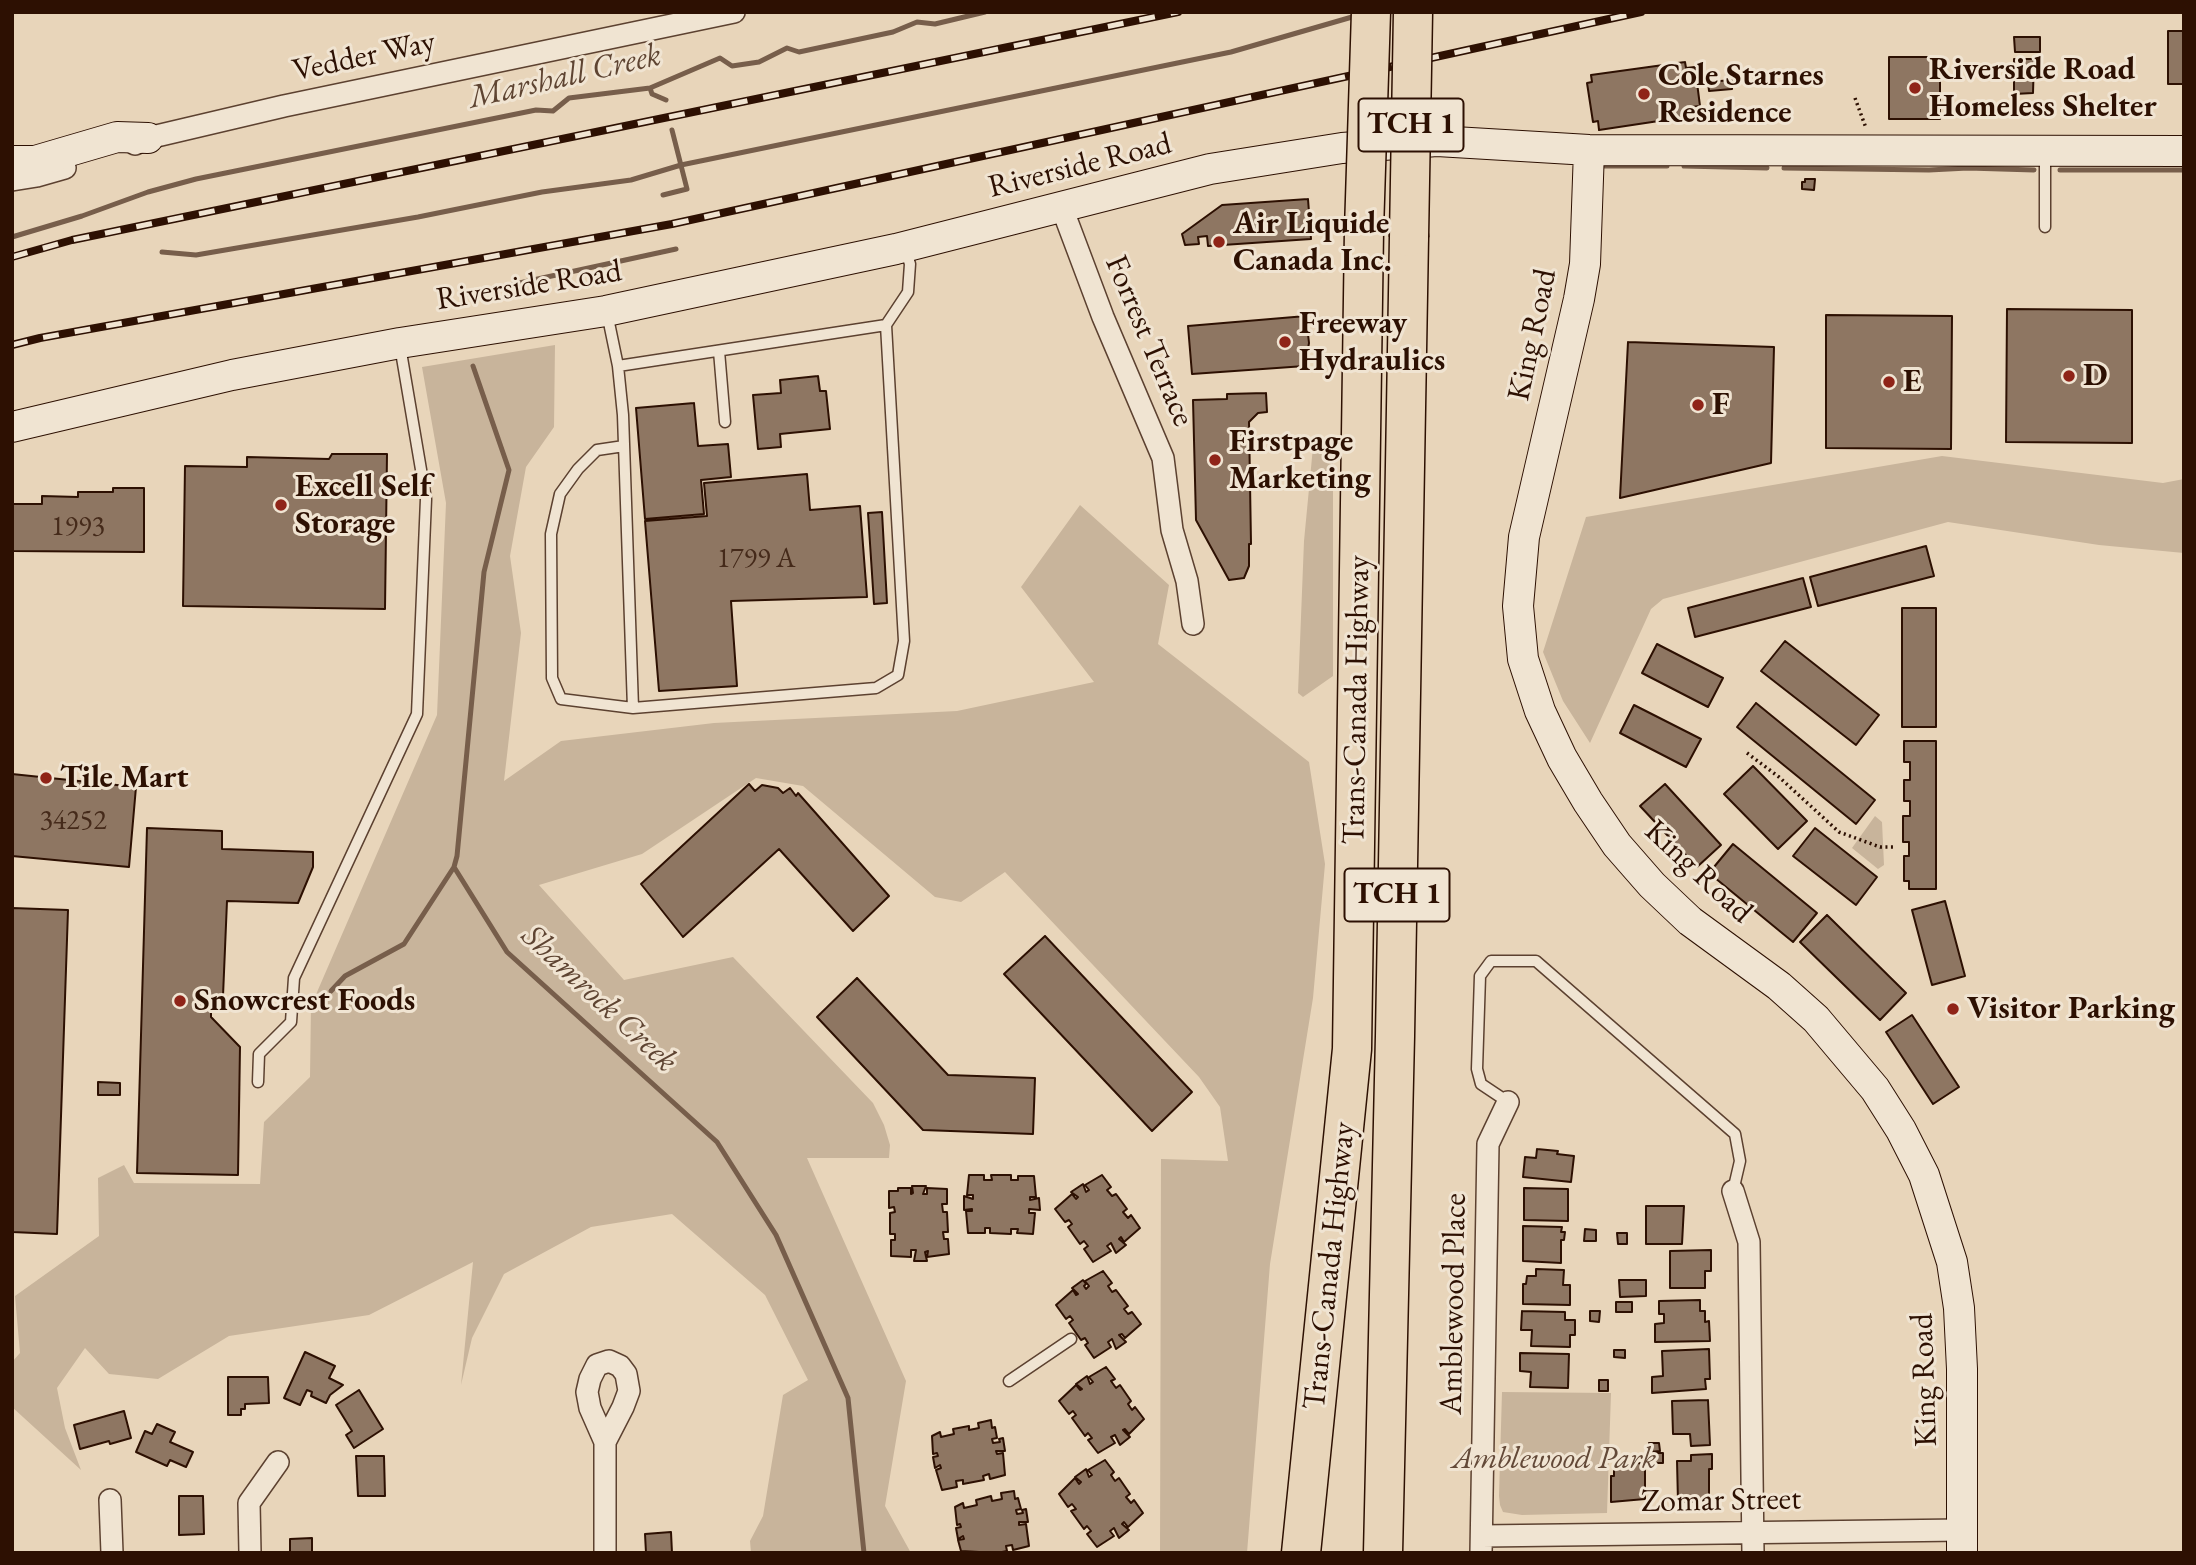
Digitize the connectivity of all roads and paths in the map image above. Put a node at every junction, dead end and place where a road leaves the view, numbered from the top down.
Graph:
1 (734, 12) edge
2 (1370, 12) edge
3 (1413, 12) edge
4 (1856, 98) dead end
5 (1863, 119) dead end
6 (148, 138) junction
7 (1589, 150) junction
8 (2045, 150) junction
9 (2184, 151) edge
10 (12, 161) edge
11 (12, 180) edge
12 (1062, 208) junction
13 (2045, 227) dead end
14 (905, 247) junction
15 (606, 311) junction
16 (886, 325) junction
17 (400, 343) junction
18 (719, 351) junction
19 (618, 366) junction
20 (725, 422) dead end
21 (17, 423) edge
22 (624, 446) junction
23 (1193, 624) dead end
24 (633, 708) junction
25 (1747, 753) dead end
26 (1895, 847) dead end
27 (258, 1082) dead end
28 (1508, 1102) joint
29 (1733, 1191) joint
30 (1071, 1339) dead end
31 (1009, 1381) dead end
32 (605, 1442) dead end
33 (278, 1462) dead end
34 (110, 1500) dead end
35 (1962, 1541) edge
36 (1753, 1543) edge
37 (1481, 1544) edge
38 (112, 1553) edge
39 (250, 1553) edge
40 (605, 1553) edge
41 (1301, 1553) edge
42 (1382, 1553) edge

1 - 6 street, Vedder Way
2 - 41 highway, Trans-Canada Highway / TCH 1, bridge
3 - 42 highway, Trans-Canada Highway / TCH 1, bridge
4 - 5 path
6 - 10 street
6 - 11 street, Vedder Way
7 - 8 street, Riverside Road
7 - 12 street, Riverside Road
7 - 35 street, King Road
8 - 9 street, Riverside Road
8 - 13 lane
12 - 14 street, Riverside Road
12 - 23 street, Forrest Terrace
14 - 15 street, Riverside Road
14 - 16 lane
15 - 17 street, Riverside Road
15 - 19 lane
16 - 18 lane
16 - 24 lane
17 - 21 street, Riverside Road
17 - 27 lane
18 - 19 lane
18 - 20 lane
19 - 22 lane
22 - 24 lane
22 - 24 lane
25 - 26 path
28 - 29 lane
28 - 37 street, Amblewood Place
29 - 36 street
30 - 31 lane
32 - 40 street
33 - 39 street
34 - 38 street
35 - 36 street, Zomar Street
36 - 37 street, Zomar Street

